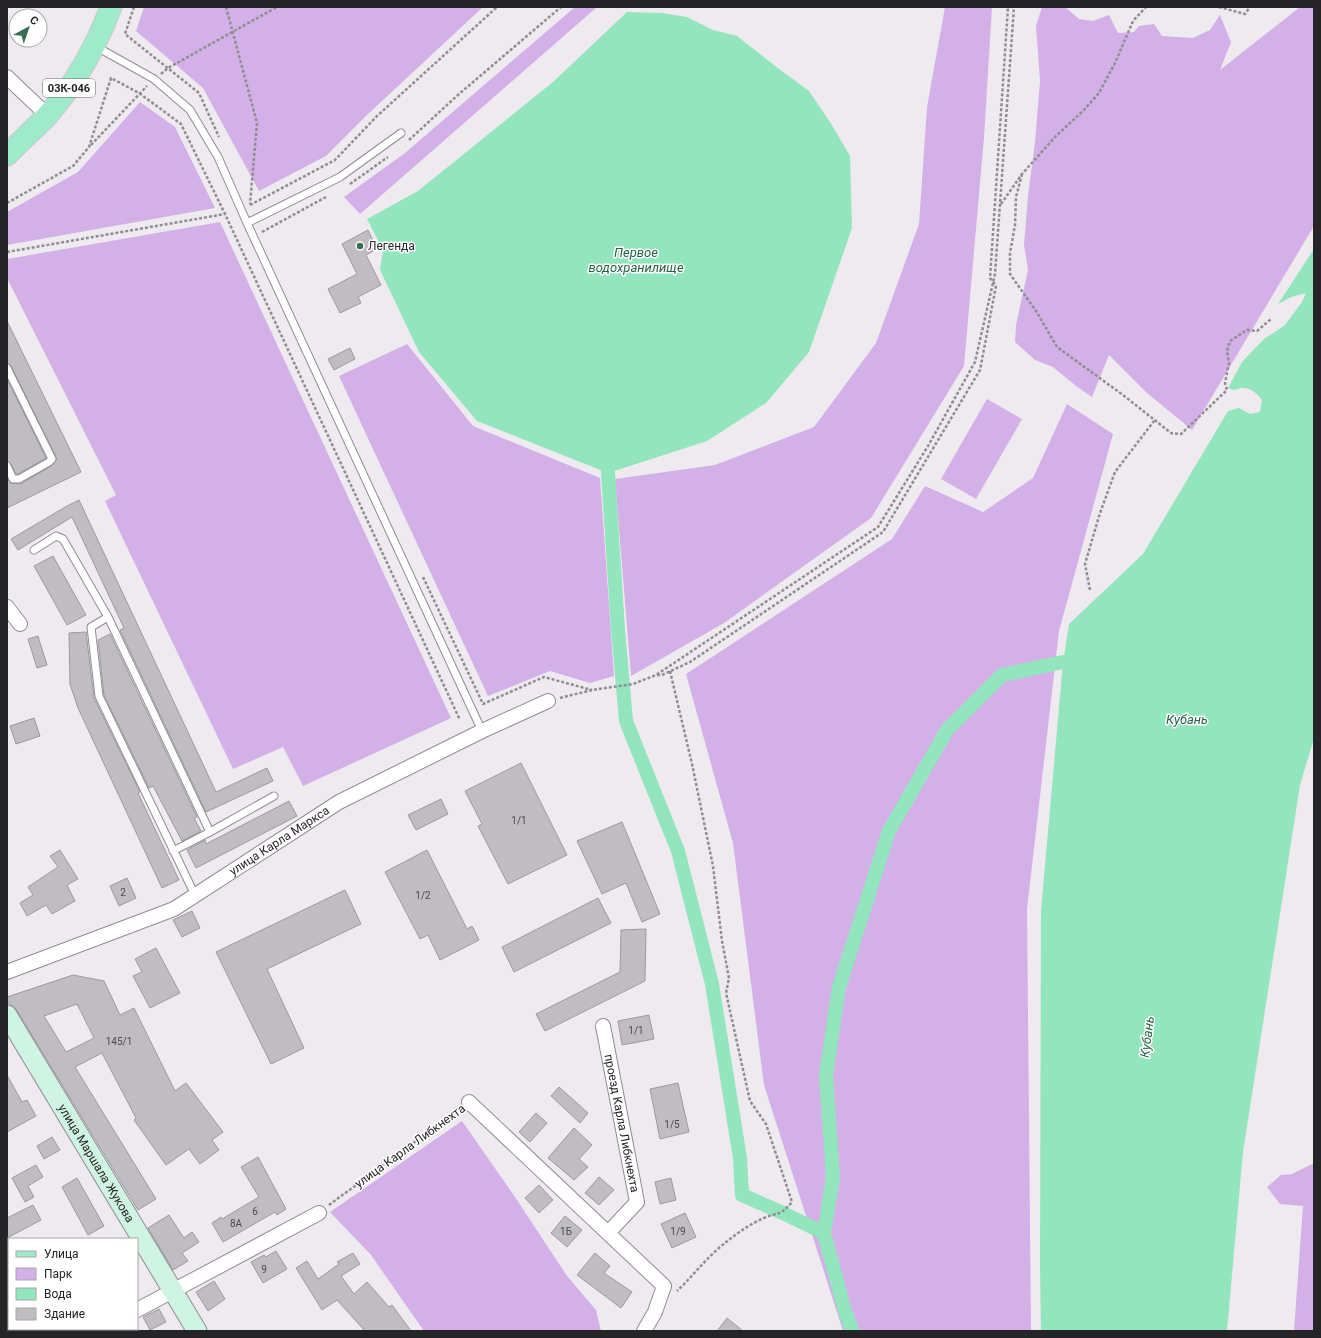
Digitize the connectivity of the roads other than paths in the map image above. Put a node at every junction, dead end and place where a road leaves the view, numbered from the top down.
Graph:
1 (111, 7) edge
2 (95, 46) junction
3 (7, 77) edge
4 (47, 116) junction
5 (401, 133) dead end
6 (7, 155) edge
7 (247, 223) junction
8 (7, 368) edge
9 (7, 466) edge
10 (34, 550) dead end
11 (7, 607) edge
12 (108, 618) junction
13 (20, 624) dead end
14 (548, 701) road end
15 (482, 731) junction
16 (274, 796) dead end
17 (210, 832) junction
18 (173, 851) junction
19 (195, 895) junction
20 (7, 972) edge
21 (7, 1015) edge
22 (603, 1026) dead end
23 (469, 1102) road end
24 (319, 1213) road end
25 (608, 1233) junction
26 (173, 1290) junction
27 (138, 1309) edge
28 (198, 1331) edge
29 (644, 1331) edge

1 - 2 main road, 03К-046
2 - 4 main road, 03К-046
2 - 7 lane
3 - 4 street
4 - 6 main road, 03К-046
5 - 7 lane
7 - 15 lane
8 - 9 lane
10 - 12 lane
11 - 13 street
12 - 17 lane
12 - 18 lane
14 - 15 street, улица Карла Маркса
15 - 19 street, улица Карла Маркса
16 - 17 lane
17 - 18 lane
18 - 19 lane
19 - 20 street, улица Карла Маркса
21 - 26 main road, улица Маршала Жукова
22 - 25 street, проезд Карла Либкнехта
23 - 25 street, улица Карла Либкнехта
24 - 26 street
25 - 29 street, улица Карла Либкнехта
26 - 27 street
26 - 28 main road, улица Маршала Жукова

